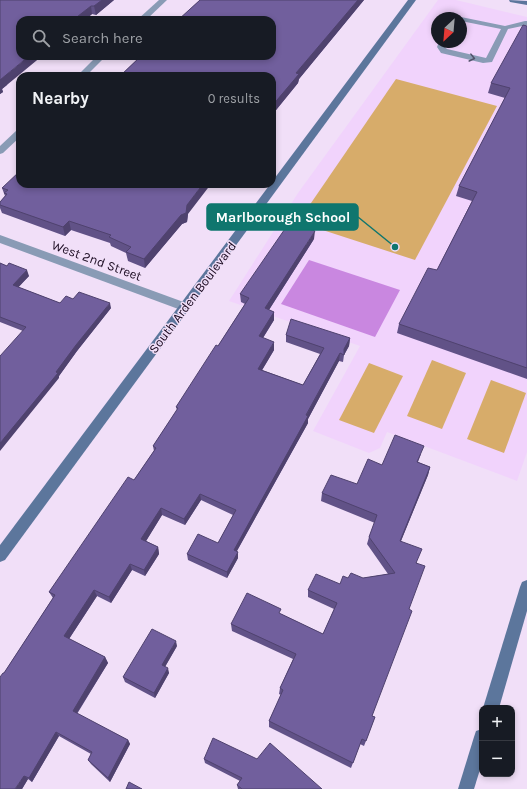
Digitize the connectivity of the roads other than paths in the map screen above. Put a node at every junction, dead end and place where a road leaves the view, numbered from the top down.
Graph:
1 (163, 0) edge
2 (412, 0) edge
3 (513, 0) edge
4 (527, 3) edge
5 (527, 15) edge
6 (145, 16) edge
7 (467, 20) edge
8 (526, 24) edge
9 (505, 28) junction
10 (442, 48) edge
11 (98, 60) edge
12 (85, 72) edge
13 (16, 136) edge
14 (0, 151) edge
15 (276, 184) edge
16 (273, 188) edge
17 (0, 239) edge
18 (185, 307) junction
19 (0, 556) edge
20 (527, 587) edge
21 (523, 614) edge
22 (492, 705) edge
23 (481, 741) edge
24 (466, 789) edge

1 - 6 street
2 - 15 street, South Arden Boulevard
3 - 4 street
5 - 8 lane
7 - 9 lane
8 - 9 lane
10 -> 9 lane
11 - 12 street
13 - 14 street
16 - 18 street, South Arden Boulevard
17 - 18 street, West 2nd Street
18 - 19 street, South Arden Boulevard
20 - 21 street
21 - 22 street
23 - 24 street

